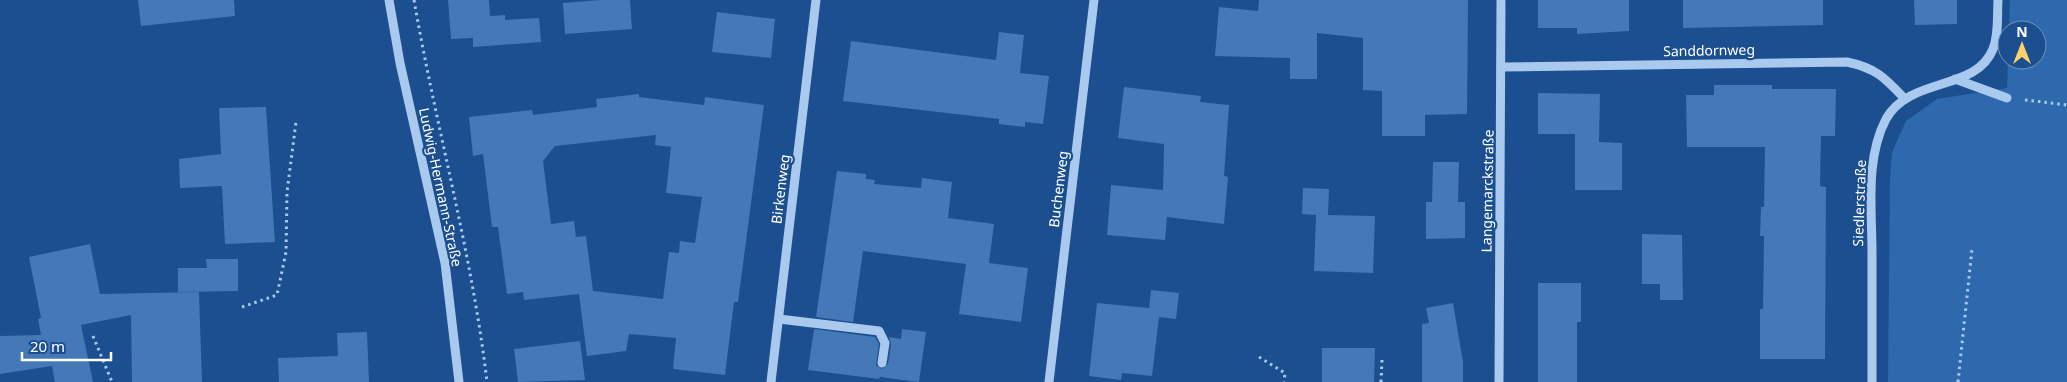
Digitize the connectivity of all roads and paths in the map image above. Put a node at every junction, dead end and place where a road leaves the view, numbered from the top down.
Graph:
1 (388, 0) edge
2 (414, 0) edge
3 (816, 0) edge
4 (1094, 0) edge
5 (1501, 0) edge
6 (1998, 0) edge
7 (1502, 67) junction
8 (1955, 79) junction
9 (1904, 98) junction
10 (2007, 98) joint
11 (2067, 105) edge
12 (296, 122) dead end
13 (1972, 249) dead end
14 (242, 307) dead end
15 (779, 318) junction
16 (93, 336) dead end
17 (1259, 357) dead end
18 (1382, 360) dead end
19 (882, 363) dead end
20 (112, 382) edge
21 (459, 382) edge
22 (487, 382) edge
23 (771, 382) edge
24 (1050, 382) edge
25 (1284, 382) edge
26 (1380, 382) edge
27 (1499, 382) edge
28 (1872, 382) edge
29 (1958, 382) edge

1 - 21 street, Ludwig-Hermann-Straße
2 - 22 path
3 - 15 street, Birkenweg
4 - 24 street, Buchenweg
5 - 7 street, Langemarckstraße
6 - 8 street, Siedlerstraße
7 - 9 street, Sanddornweg
7 - 27 street, Langemarckstraße
8 - 9 street, Siedlerstraße
8 - 10 street
9 - 28 street, Siedlerstraße
10 - 11 path
12 - 14 path
13 - 29 path
15 - 19 street
15 - 23 street, Birkenweg
16 - 20 path
17 - 25 path
18 - 26 path

